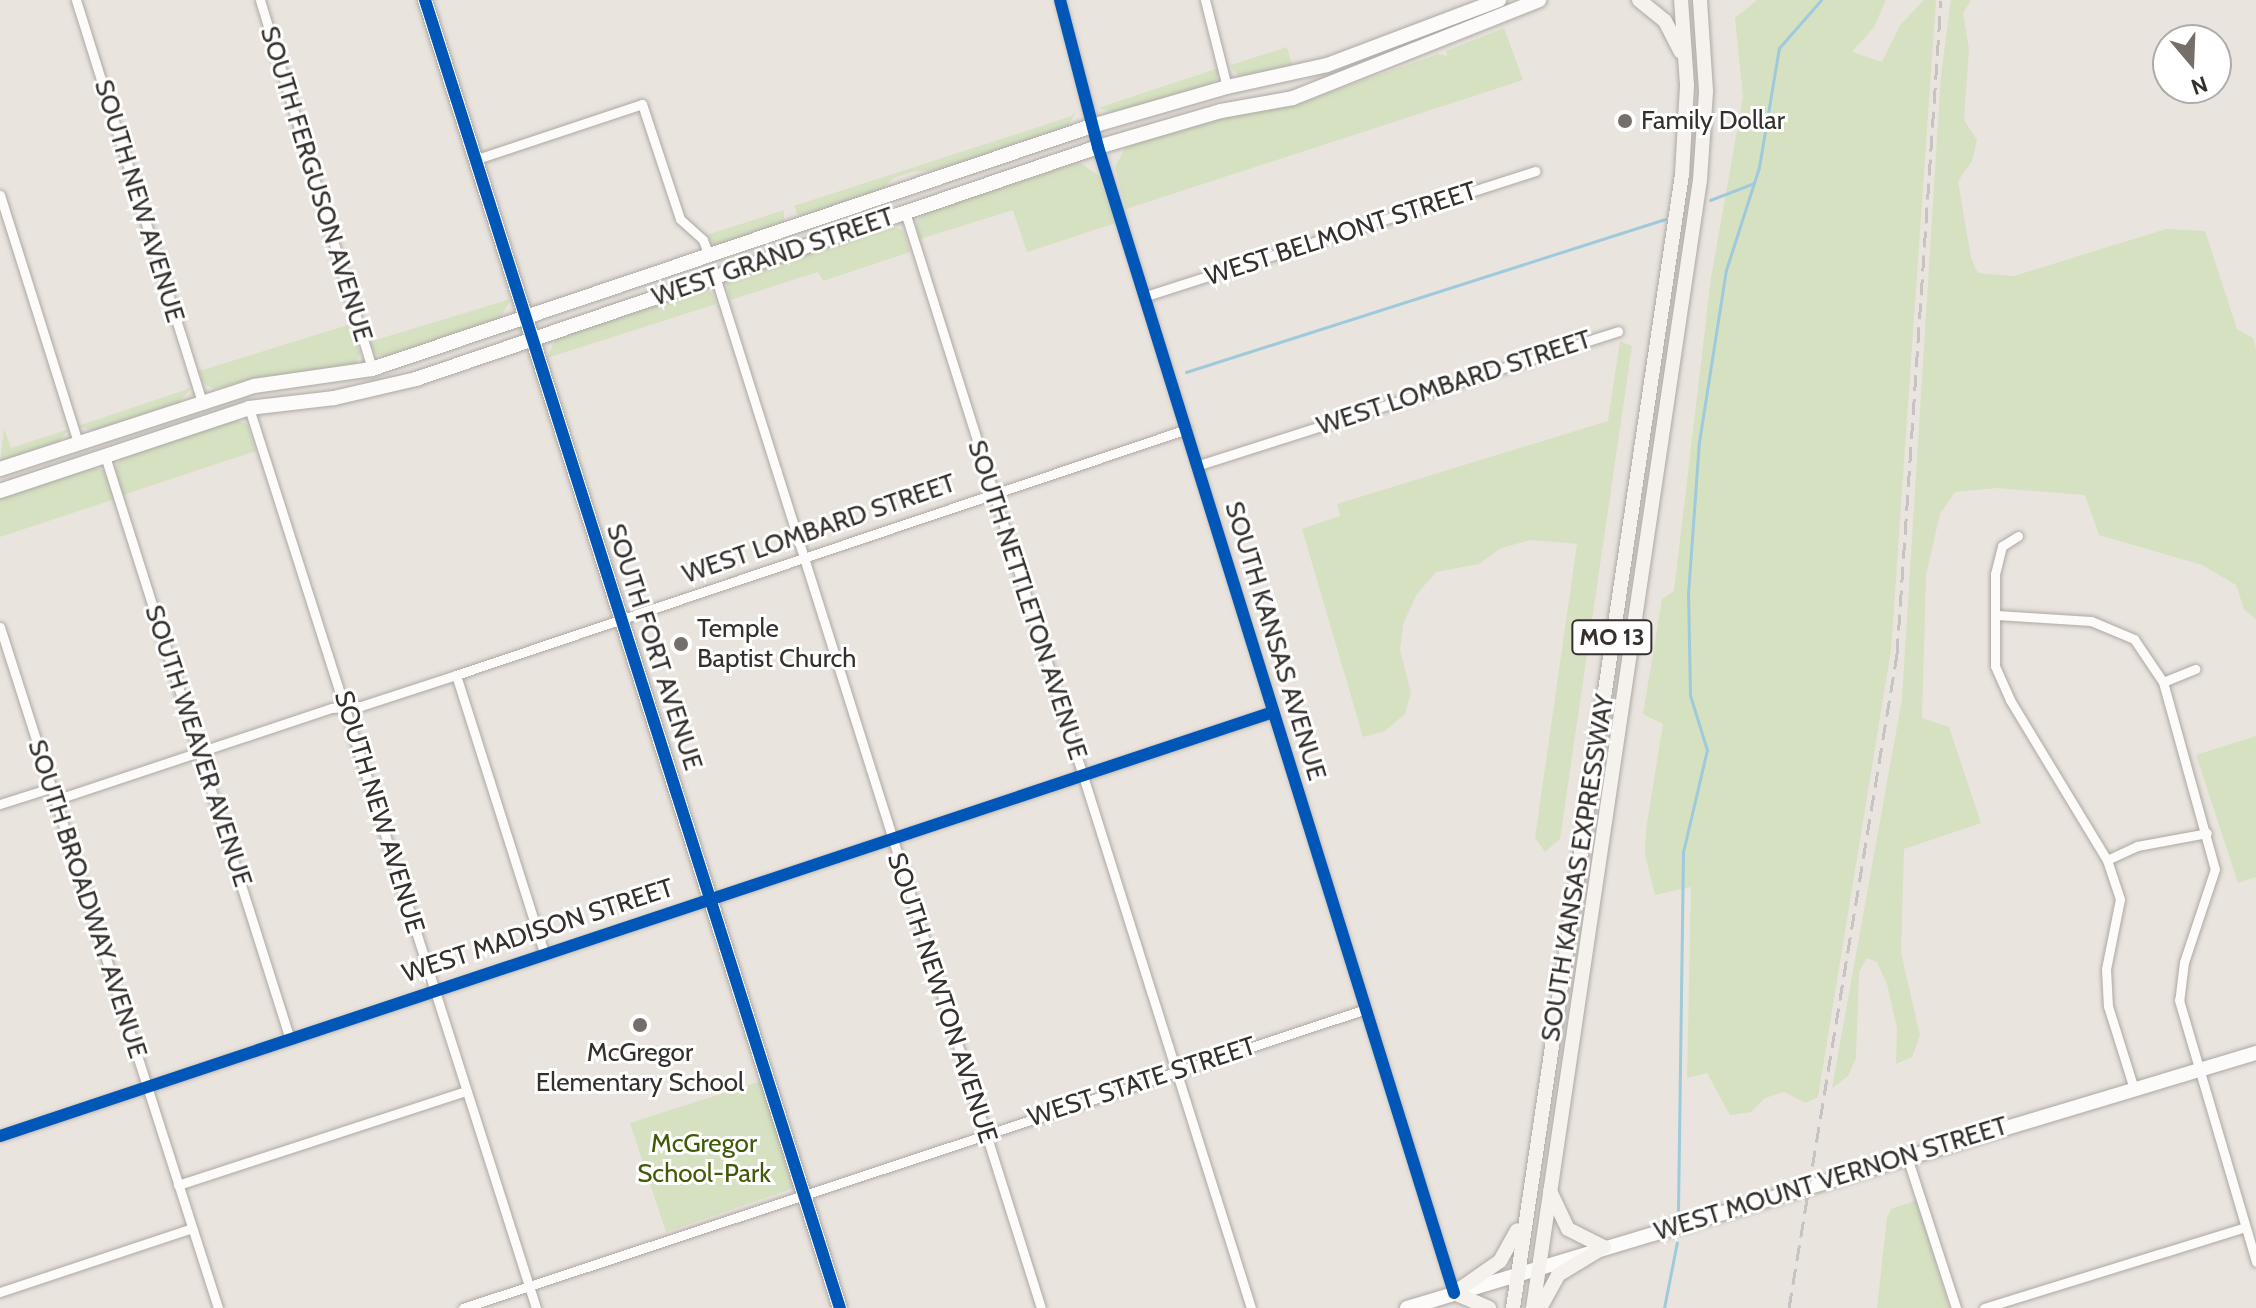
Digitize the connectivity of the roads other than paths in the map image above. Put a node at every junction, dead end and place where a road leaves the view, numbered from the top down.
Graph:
1 (76, 0) edge
2 (260, 0) edge
3 (425, 0) edge
4 (1060, 0) edge
5 (1205, 0) edge
6 (1499, 0) edge
7 (1539, 0) edge
8 (1639, 0) edge
9 (1681, 0) edge
10 (1700, 0) edge
11 (1709, 0) edge
12 (1706, 73) junction
13 (1687, 85) junction
14 (1227, 87) junction
15 (1092, 126) junction
16 (1098, 147) junction
17 (474, 160) junction
18 (1535, 171) dead end
19 (0, 195) edge
20 (905, 212) junction
21 (709, 256) junction
22 (715, 276) junction
23 (1146, 296) junction
24 (525, 319) junction
25 (1618, 331) dead end
26 (531, 339) junction
27 (372, 369) junction
28 (202, 401) junction
29 (249, 408) junction
30 (1187, 429) junction
31 (78, 443) junction
32 (105, 456) junction
33 (1199, 465) junction
34 (0, 469) edge
35 (0, 491) edge
36 (993, 493) junction
37 (2018, 536) dead end
38 (803, 557) junction
39 (1997, 615) junction
40 (622, 618) junction
41 (0, 627) edge
42 (2196, 669) dead end
43 (456, 675) junction
44 (2163, 682) junction
45 (347, 708) junction
46 (1273, 712) junction
47 (200, 753) junction
48 (1083, 775) junction
49 (50, 788) junction
50 (55, 800) junction
51 (0, 804) edge
52 (2207, 833) junction
53 (890, 837) junction
54 (2107, 860) junction
55 (710, 897) junction
56 (544, 953) junction
57 (435, 989) junction
58 (1366, 1009) junction
59 (289, 1036) junction
60 (2256, 1053) edge
61 (2200, 1069) junction
62 (1177, 1071) junction
63 (148, 1087) junction
64 (2134, 1089) junction
65 (466, 1091) junction
66 (987, 1133) junction
67 (0, 1136) edge
68 (1907, 1157) junction
69 (178, 1185) junction
70 (1549, 1186) junction
71 (804, 1194) junction
72 (1528, 1199) junction
73 (2245, 1227) junction
74 (192, 1228) junction
75 (1604, 1247) junction
76 (2256, 1262) edge
77 (1536, 1267) junction
78 (1516, 1273) junction
79 (528, 1283) junction
80 (0, 1292) edge
81 (1454, 1293) junction
82 (218, 1308) edge
83 (463, 1308) edge
84 (536, 1308) edge
85 (840, 1308) edge
86 (1041, 1308) edge
87 (1251, 1308) edge
88 (1407, 1308) edge
89 (1489, 1308) edge
90 (1513, 1308) edge
91 (1533, 1308) edge
92 (1540, 1308) edge
93 (1956, 1308) edge
94 (1984, 1308) edge

1 - 28 street, SOUTH NEW AVENUE
2 - 27 street, SOUTH FERGUSON AVENUE
3 - 17 main road, SOUTH FORT AVENUE
4 - 15 street, SOUTH KANSAS AVENUE
5 - 14 street
6 - 14 main road, WEST GRAND STREET
7 - 16 main road, WEST GRAND STREET
8 - 13 main road
9 - 13 main road, SOUTH KANSAS EXPRESSWAY / MO 13
10 - 12 main road, SOUTH KANSAS EXPRESSWAY / MO 13
11 - 12 main road
12 - 70 main road, SOUTH KANSAS EXPRESSWAY / MO 13
13 - 72 main road, SOUTH KANSAS EXPRESSWAY / MO 13
14 - 15 main road, WEST GRAND STREET
15 - 16 street, SOUTH KANSAS AVENUE
15 - 21 main road, WEST GRAND STREET
16 - 20 main road, WEST GRAND STREET
16 - 23 street, SOUTH KANSAS AVENUE
17 - 21 street
17 - 24 main road, SOUTH FORT AVENUE
18 - 23 street, WEST BELMONT STREET
19 - 31 street
20 - 22 main road, WEST GRAND STREET
20 - 36 street, SOUTH NETTLETON AVENUE
21 - 24 main road, WEST GRAND STREET
22 - 26 main road, WEST GRAND STREET
22 - 38 street, SOUTH NEWTON AVENUE
23 - 30 street, SOUTH KANSAS AVENUE
24 - 26 main road, SOUTH FORT AVENUE
24 - 27 main road, WEST GRAND STREET
25 - 33 street, WEST LOMBARD STREET
26 - 29 main road, WEST GRAND STREET
26 - 40 main road, SOUTH FORT AVENUE
27 - 28 main road, WEST GRAND STREET
28 - 31 main road, WEST GRAND STREET
29 - 32 main road, WEST GRAND STREET
29 - 45 street, SOUTH NEW AVENUE
30 - 33 street, SOUTH KANSAS AVENUE
30 - 36 street, WEST LOMBARD STREET
31 - 34 main road, WEST GRAND STREET
32 - 35 main road, WEST GRAND STREET
32 - 47 street, SOUTH WEAVER AVENUE
33 - 46 street, SOUTH KANSAS AVENUE
36 - 38 street, WEST LOMBARD STREET
36 - 48 street, SOUTH NETTLETON AVENUE
37 - 39 street
38 - 40 street, WEST LOMBARD STREET
38 - 53 street, SOUTH NEWTON AVENUE
39 - 44 street
39 - 54 street
40 - 43 street, WEST LOMBARD STREET
40 - 55 main road, SOUTH FORT AVENUE
41 - 49 street, SOUTH BROADWAY AVENUE
42 - 44 street
43 - 45 street, WEST LOMBARD STREET
43 - 56 street
44 - 52 street
45 - 47 street, WEST LOMBARD STREET
45 - 57 street, SOUTH NEW AVENUE
46 - 48 street, WEST MADISON STREET
46 - 58 street, SOUTH KANSAS AVENUE
47 - 50 street, WEST LOMBARD STREET
47 - 59 street, SOUTH WEAVER AVENUE
48 - 53 street, WEST MADISON STREET
48 - 62 street, SOUTH NETTLETON AVENUE
49 - 50 street, SOUTH BROADWAY AVENUE
49 - 51 street
50 - 63 street, SOUTH BROADWAY AVENUE
52 - 54 street
52 - 61 street
53 - 55 street, WEST MADISON STREET
53 - 66 street, SOUTH NEWTON AVENUE
54 - 64 street
55 - 56 street, WEST MADISON STREET
55 - 71 main road, SOUTH FORT AVENUE
56 - 57 street, WEST MADISON STREET
57 - 59 street, WEST MADISON STREET
57 - 65 street, SOUTH NEW AVENUE
58 - 62 street, WEST STATE STREET
58 - 81 street, SOUTH KANSAS AVENUE
59 - 63 street, WEST MADISON STREET
60 - 61 main road, WEST MOUNT VERNON STREET
61 - 64 main road, WEST MOUNT VERNON STREET
61 - 73 street
62 - 66 street, WEST STATE STREET
62 - 87 street, SOUTH NETTLETON AVENUE
63 - 67 street, WEST MADISON STREET
63 - 69 street, SOUTH BROADWAY AVENUE
64 - 68 main road, WEST MOUNT VERNON STREET
65 - 69 street
65 - 79 street, SOUTH NEW AVENUE
66 - 71 street, WEST STATE STREET
66 - 86 street, SOUTH NEWTON AVENUE
68 - 75 main road, WEST MOUNT VERNON STREET
68 - 93 street
69 - 74 street, SOUTH BROADWAY AVENUE
70 - 75 main road
70 - 77 main road, SOUTH KANSAS EXPRESSWAY / MO 13
71 - 79 street, WEST STATE STREET
71 - 85 main road, SOUTH FORT AVENUE
72 - 78 main road, SOUTH KANSAS EXPRESSWAY / MO 13
72 - 81 main road
73 - 76 street
73 - 94 street
74 - 80 street
74 - 82 street, SOUTH BROADWAY AVENUE
75 - 77 main road, WEST MOUNT VERNON STREET
75 - 92 main road
77 - 78 main road, WEST MOUNT VERNON STREET
77 - 91 main road, SOUTH KANSAS EXPRESSWAY / MO 13
78 - 81 main road, WEST MOUNT VERNON STREET
78 - 90 main road, SOUTH KANSAS EXPRESSWAY / MO 13
79 - 83 street, WEST STATE STREET
79 - 84 street, SOUTH NEW AVENUE
81 - 88 main road, WEST MOUNT VERNON STREET
81 - 89 main road

